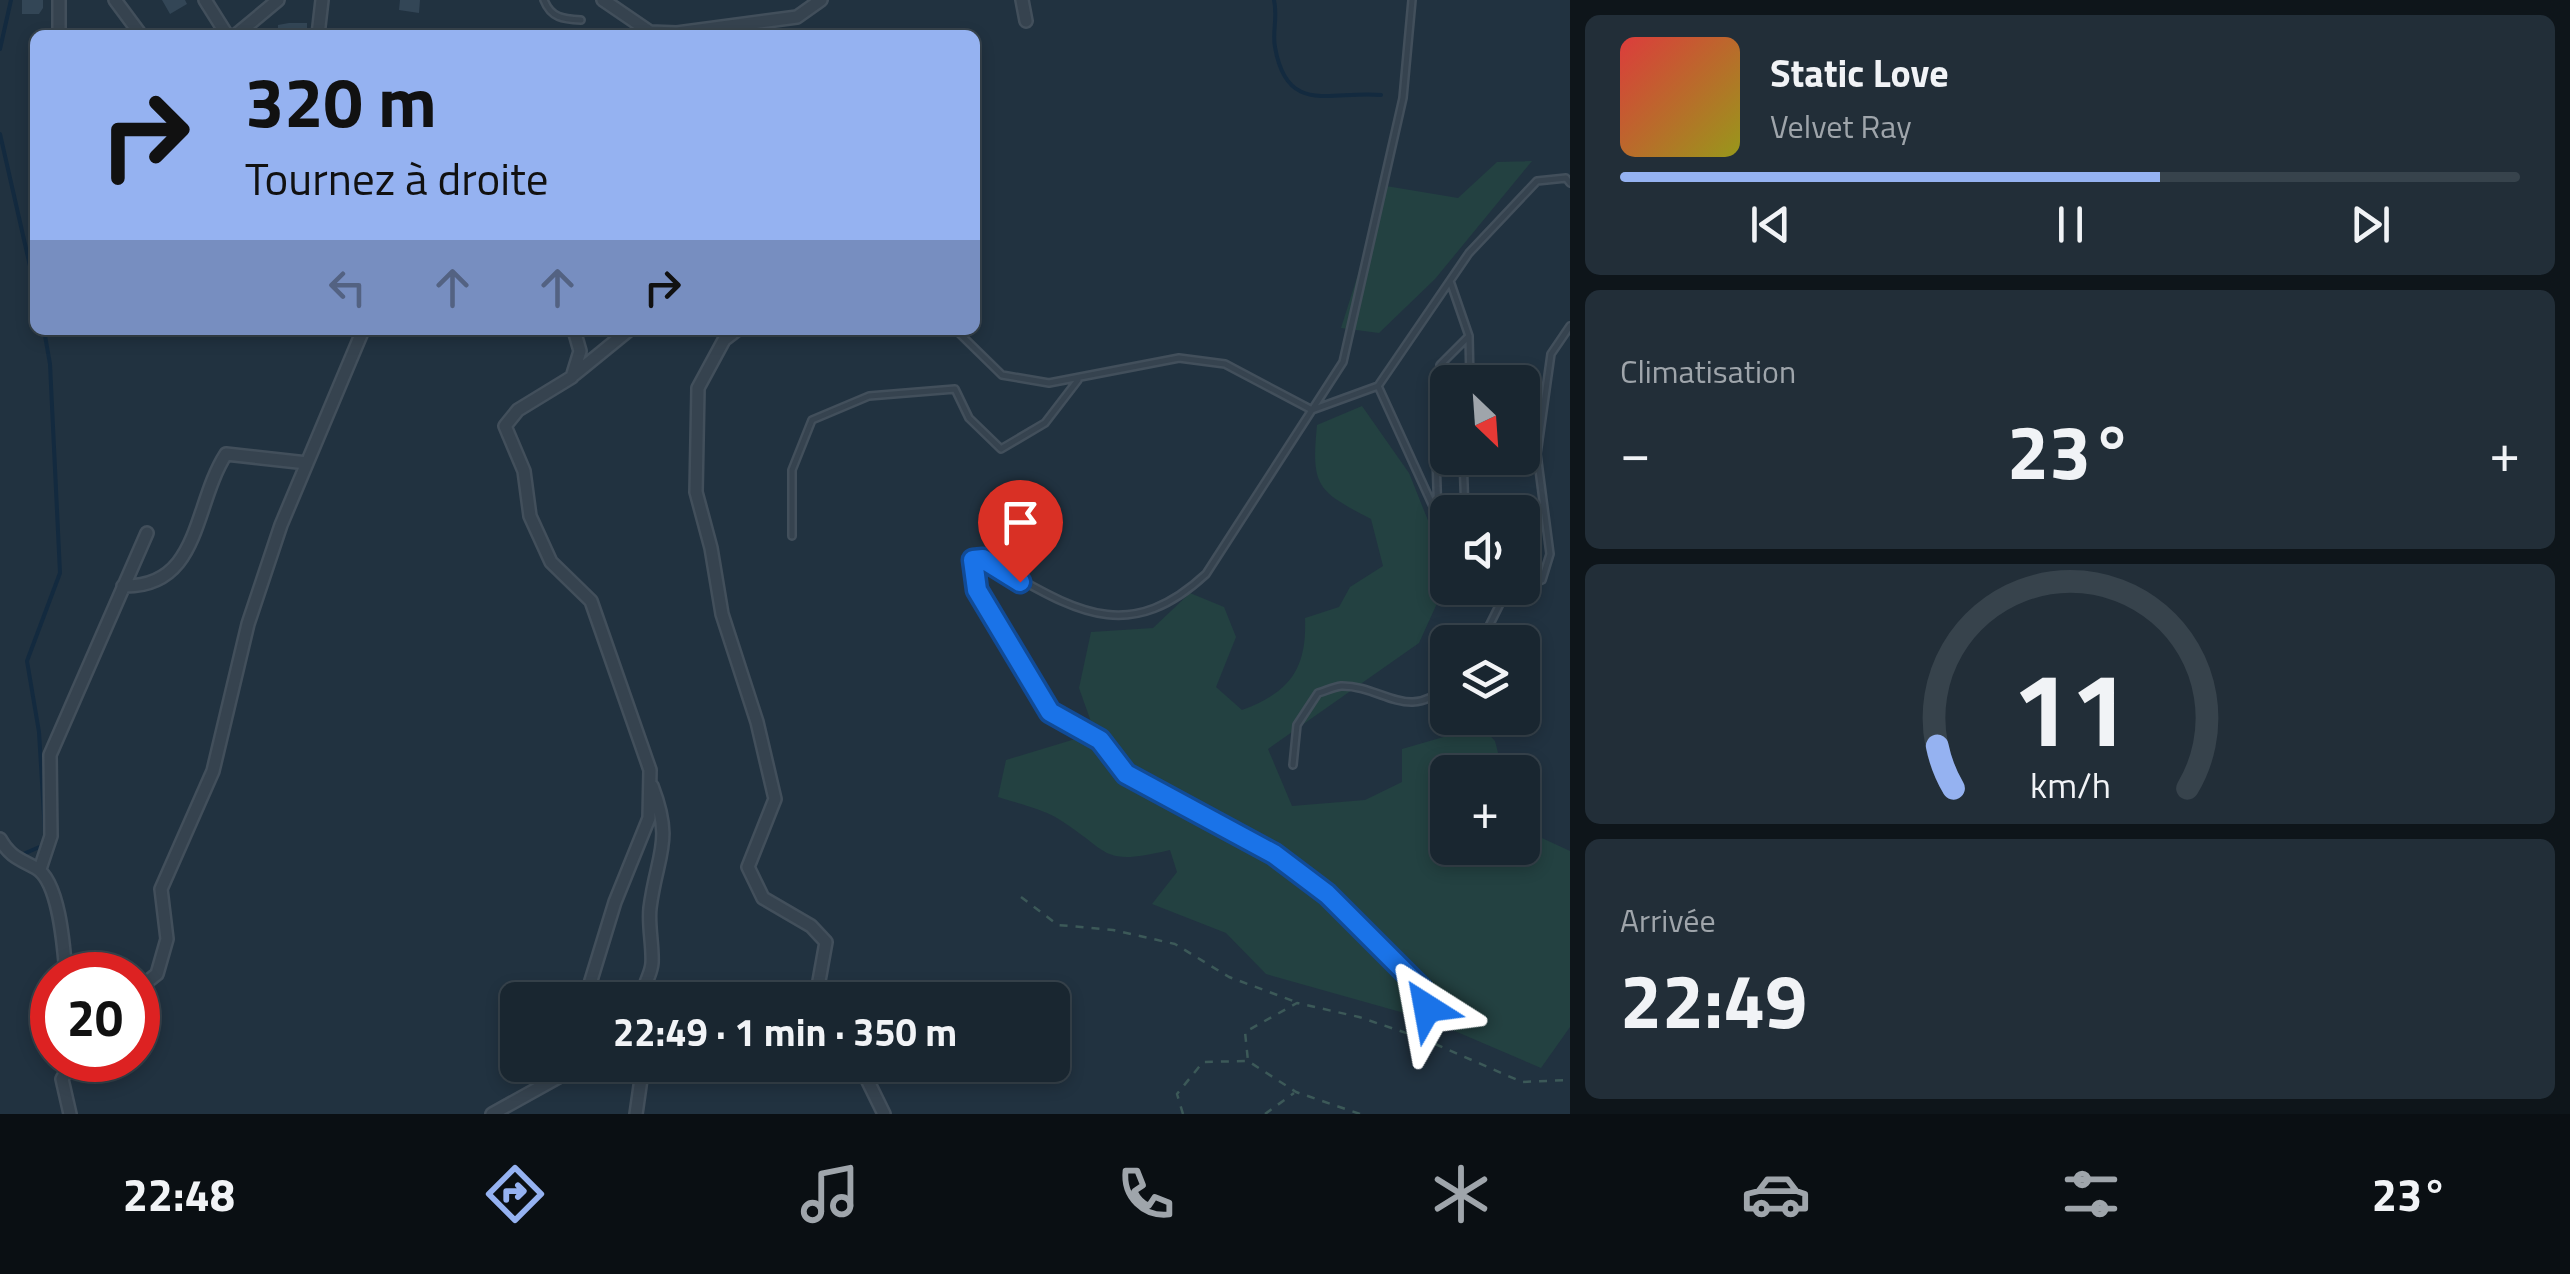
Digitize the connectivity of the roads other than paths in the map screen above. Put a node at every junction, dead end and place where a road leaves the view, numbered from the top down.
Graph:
1 (59, 0) edge
2 (115, 0) edge
3 (205, 0) edge
4 (278, 0) edge
5 (322, 0) edge
6 (544, 0) edge
7 (603, 0) edge
8 (821, 0) edge
9 (1022, 0) edge
10 (1412, 0) edge
11 (582, 20) dead end
12 (1026, 21) dead end
13 (59, 30) edge
14 (136, 30) edge
15 (224, 30) edge
16 (242, 30) edge
17 (319, 30) edge
18 (647, 30) edge
19 (712, 30) edge
20 (1570, 182) edge
21 (1450, 280) junction
22 (1570, 326) edge
23 (361, 335) edge
24 (575, 335) edge
25 (623, 335) edge
26 (730, 335) edge
27 (961, 335) edge
28 (1469, 336) junction
29 (1470, 365) edge
30 (572, 377) junction
31 (1080, 378) junction
32 (1378, 386) junction
33 (1312, 410) junction
34 (307, 462) junction
35 (1437, 495) edge
36 (1430, 500) edge
37 (148, 533) dead end
38 (792, 536) dead end
39 (1540, 581) edge
40 (123, 586) junction
41 (1430, 698) edge
42 (1293, 765) dead end
43 (650, 782) junction
44 (0, 839) edge
45 (40, 869) junction
46 (63, 952) edge
47 (160, 962) edge
48 (591, 982) edge
49 (645, 982) edge
50 (819, 982) edge
51 (1427, 1041) road end
52 (63, 1082) edge
53 (550, 1082) edge
54 (641, 1082) edge
55 (868, 1082) edge
56 (70, 1114) edge
57 (492, 1114) edge
58 (636, 1114) edge
59 (884, 1114) edge

1 - 13 street
2 - 14 street
3 - 15 street
4 - 16 street
5 - 17 street
6 - 11 lane
7 - 18 street
8 - 19 street
9 - 12 street
10 - 33 lane
20 - 21 lane
21 - 28 lane
21 - 32 lane
22 - 39 lane
23 - 34 street
24 - 30 street
25 - 30 street
26 - 50 street
27 - 31 lane
28 - 29 lane
28 - 35 lane
30 - 43 street
31 - 33 lane
31 - 38 lane
32 - 33 lane
32 - 36 lane
33 - 51 lane
34 - 40 street
34 - 47 street
37 - 40 street
40 - 45 street
41 - 42 lane
43 - 48 street
43 - 49 street
44 - 45 street
45 - 46 street
52 - 56 street
53 - 57 street
54 - 58 street
55 - 59 street

